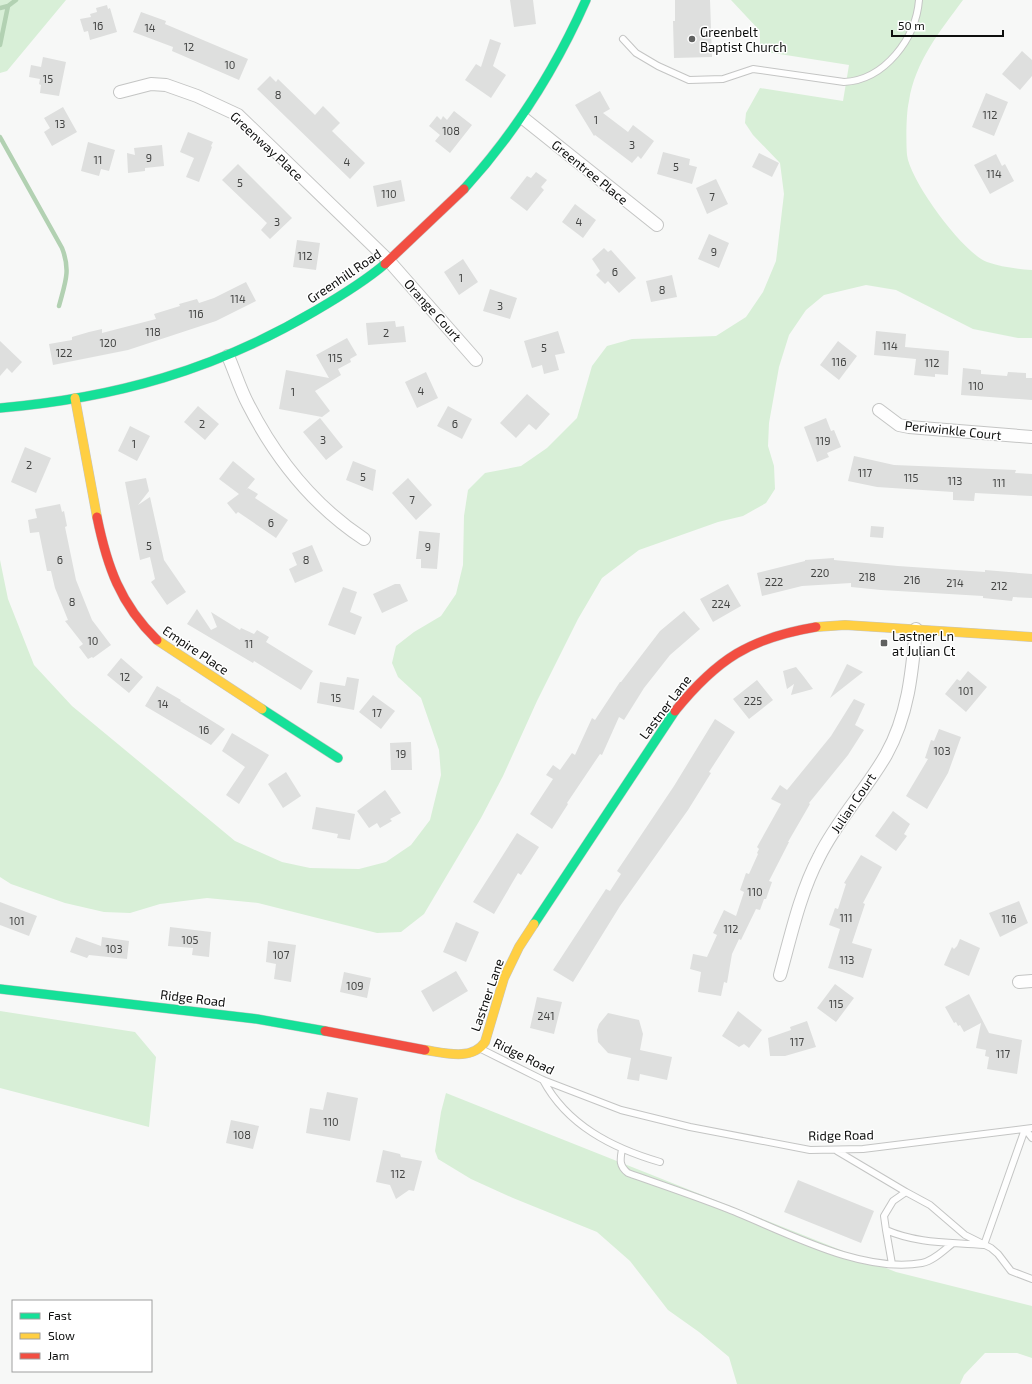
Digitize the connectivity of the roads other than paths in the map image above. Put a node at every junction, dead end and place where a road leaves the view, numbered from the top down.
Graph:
1 (586, 0) edge
2 (919, 0) edge
3 (623, 39) dead end
4 (120, 92) dead end
5 (523, 118) junction
6 (657, 225) dead end
7 (389, 261) junction
8 (228, 356) junction
9 (476, 360) dead end
10 (75, 398) junction
11 (0, 408) edge
12 (879, 410) dead end
13 (1032, 437) edge
14 (364, 539) dead end
15 (916, 629) junction
16 (1032, 637) edge
17 (338, 758) dead end
18 (780, 975) dead end
19 (1032, 981) edge
20 (1019, 982) dead end
21 (0, 989) edge
22 (481, 1049) junction
23 (543, 1080) junction
24 (1029, 1128) edge
25 (1032, 1138) edge
26 (622, 1149) junction
27 (836, 1151) junction
28 (660, 1162) dead end
29 (906, 1192) junction
30 (886, 1230) junction
31 (952, 1244) junction
32 (984, 1245) junction
33 (892, 1264) junction
34 (1032, 1279) edge

1 - 5 street, Greenhill Road
2 - 3 lane
4 - 7 street, Greenway Place
5 - 6 street, Greentree Place
5 - 7 street, Greenhill Road
7 - 8 street, Greenhill Road
7 - 9 street, Orange Court
8 - 10 street, Greenhill Road
8 - 14 street
10 - 11 street, Greenhill Road
10 - 17 street, Empire Place
12 - 13 street, Periwinkle Court
15 - 16 street, Lastner Lane
15 - 18 street, Julian Court
15 - 22 street, Lastner Lane
19 - 20 street
21 - 22 street, Ridge Road
22 - 23 lane, Ridge Road
23 - 26 lane
23 - 27 lane, Ridge Road
24 - 25 lane
24 - 27 lane, Ridge Road
24 - 32 lane
26 - 28 lane
26 - 33 lane
27 - 29 lane
29 - 30 lane
29 - 32 lane
30 - 31 lane
30 - 33 lane
31 - 32 lane
31 - 33 lane
32 - 34 lane

